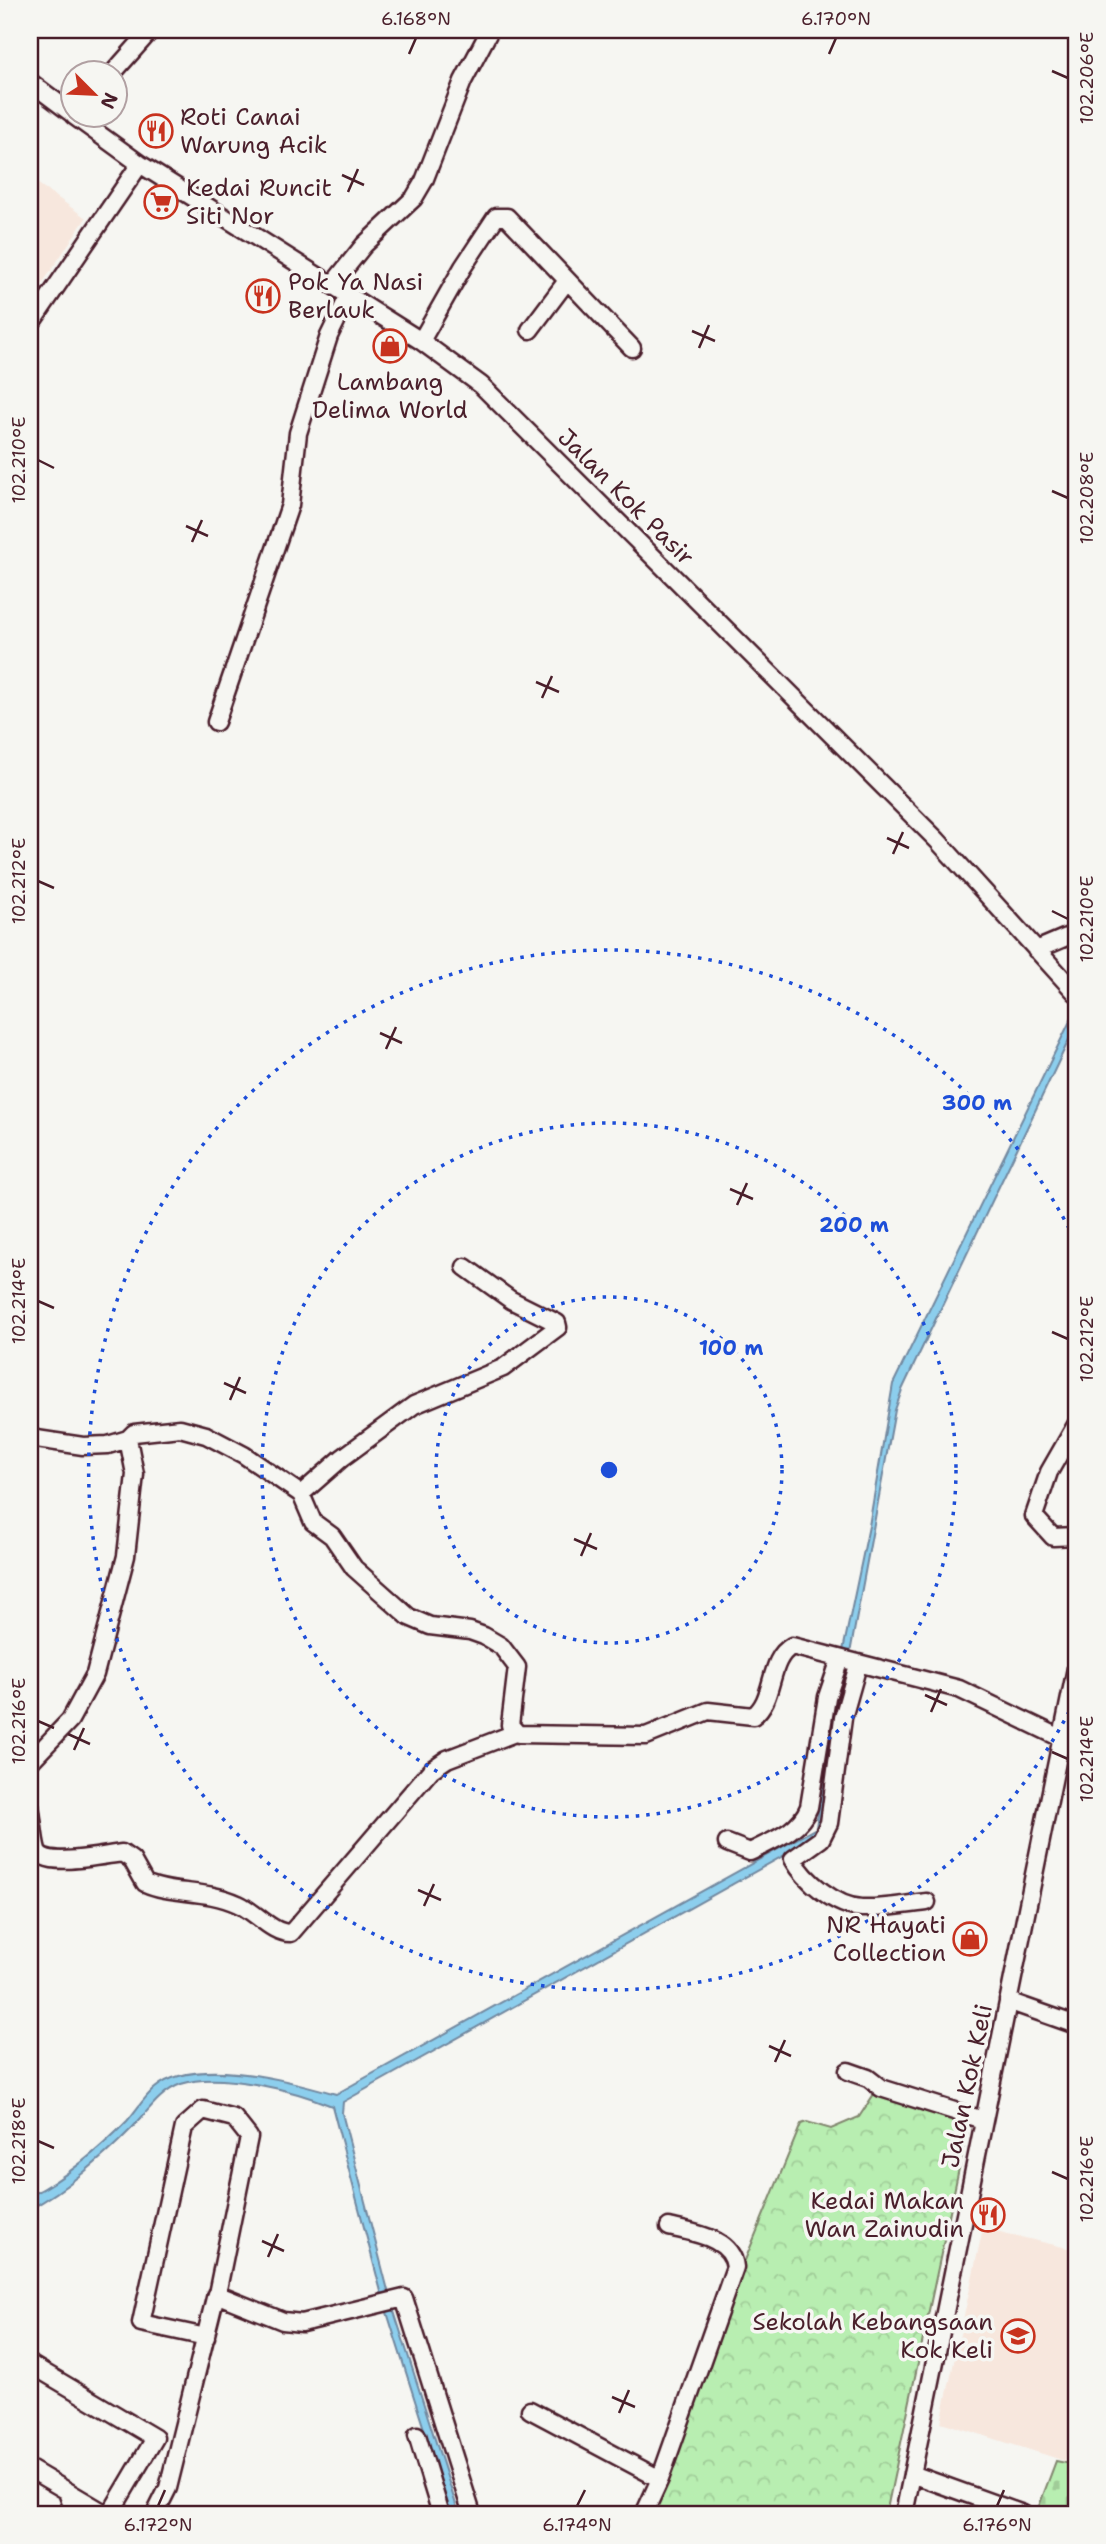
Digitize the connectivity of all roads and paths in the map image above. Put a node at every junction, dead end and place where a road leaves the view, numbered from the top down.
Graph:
1 (151, 30) edge
2 (490, 30) edge
3 (124, 60) edge
4 (30, 82) edge
5 (60, 104) edge
6 (94, 130) edge
7 (140, 164) junction
8 (566, 282) junction
9 (332, 285) junction
10 (349, 295) junction
11 (30, 325) edge
12 (530, 330) dead end
13 (421, 341) junction
14 (632, 348) dead end
15 (216, 722) dead end
16 (1076, 933) edge
17 (1036, 950) junction
18 (1076, 993) edge
19 (465, 1267) dead end
20 (1076, 1425) edge
21 (30, 1438) edge
22 (128, 1439) junction
23 (301, 1494) junction
24 (1076, 1535) edge
25 (840, 1659) junction
26 (858, 1665) junction
27 (1076, 1668) edge
28 (1072, 1713) edge
29 (515, 1733) junction
30 (1063, 1740) junction
31 (30, 1762) edge
32 (30, 1806) edge
33 (727, 1843) dead end
34 (927, 1902) dead end
35 (1008, 2001) junction
36 (1076, 2025) edge
37 (848, 2071) dead end
38 (983, 2120) junction
39 (669, 2227) dead end
40 (218, 2294) junction
41 (206, 2337) junction
42 (30, 2364) edge
43 (530, 2410) dead end
44 (417, 2435) dead end
45 (30, 2469) edge
46 (912, 2474) junction
47 (660, 2479) junction
48 (67, 2492) junction
49 (75, 2514) edge
50 (108, 2514) edge
51 (155, 2514) edge
52 (441, 2514) edge
53 (472, 2514) edge
54 (644, 2514) edge
55 (904, 2514) edge
56 (1023, 2514) edge

1 - 3 street
2 - 9 street
4 - 5 street, Jalan Kok Pasir
6 - 7 street, Jalan Kok Pasir
7 - 9 street, Jalan Kok Pasir
7 - 11 street
8 - 12 street
8 - 13 street
8 - 14 street
9 - 10 street, Jalan Kok Pasir
10 - 13 street, Jalan Kok Pasir
10 - 15 street
13 - 17 street, Jalan Kok Pasir
16 - 17 street
17 - 18 street, Jalan Kok Pasir
19 - 23 street
20 - 24 street
21 - 22 street
22 - 23 street
22 - 31 street
23 - 29 street
25 - 26 street
25 - 29 street
25 - 33 street
26 - 30 street
26 - 34 street
27 - 28 street, Jalan Kok Keli
28 - 30 street, Jalan Kok Keli
29 - 32 street
30 - 35 street, Jalan Kok Keli
35 - 36 street
35 - 38 street, Jalan Kok Keli
37 - 38 street
38 - 46 street, Jalan Kok Keli
39 - 47 street
40 - 41 street
40 - 41 street
40 - 53 street
41 - 51 street
42 - 50 street
43 - 47 street
44 - 52 street
45 - 48 street
46 - 55 street, Jalan Kok Keli
46 - 56 street
47 - 54 street
48 - 49 street
48 - 50 street

